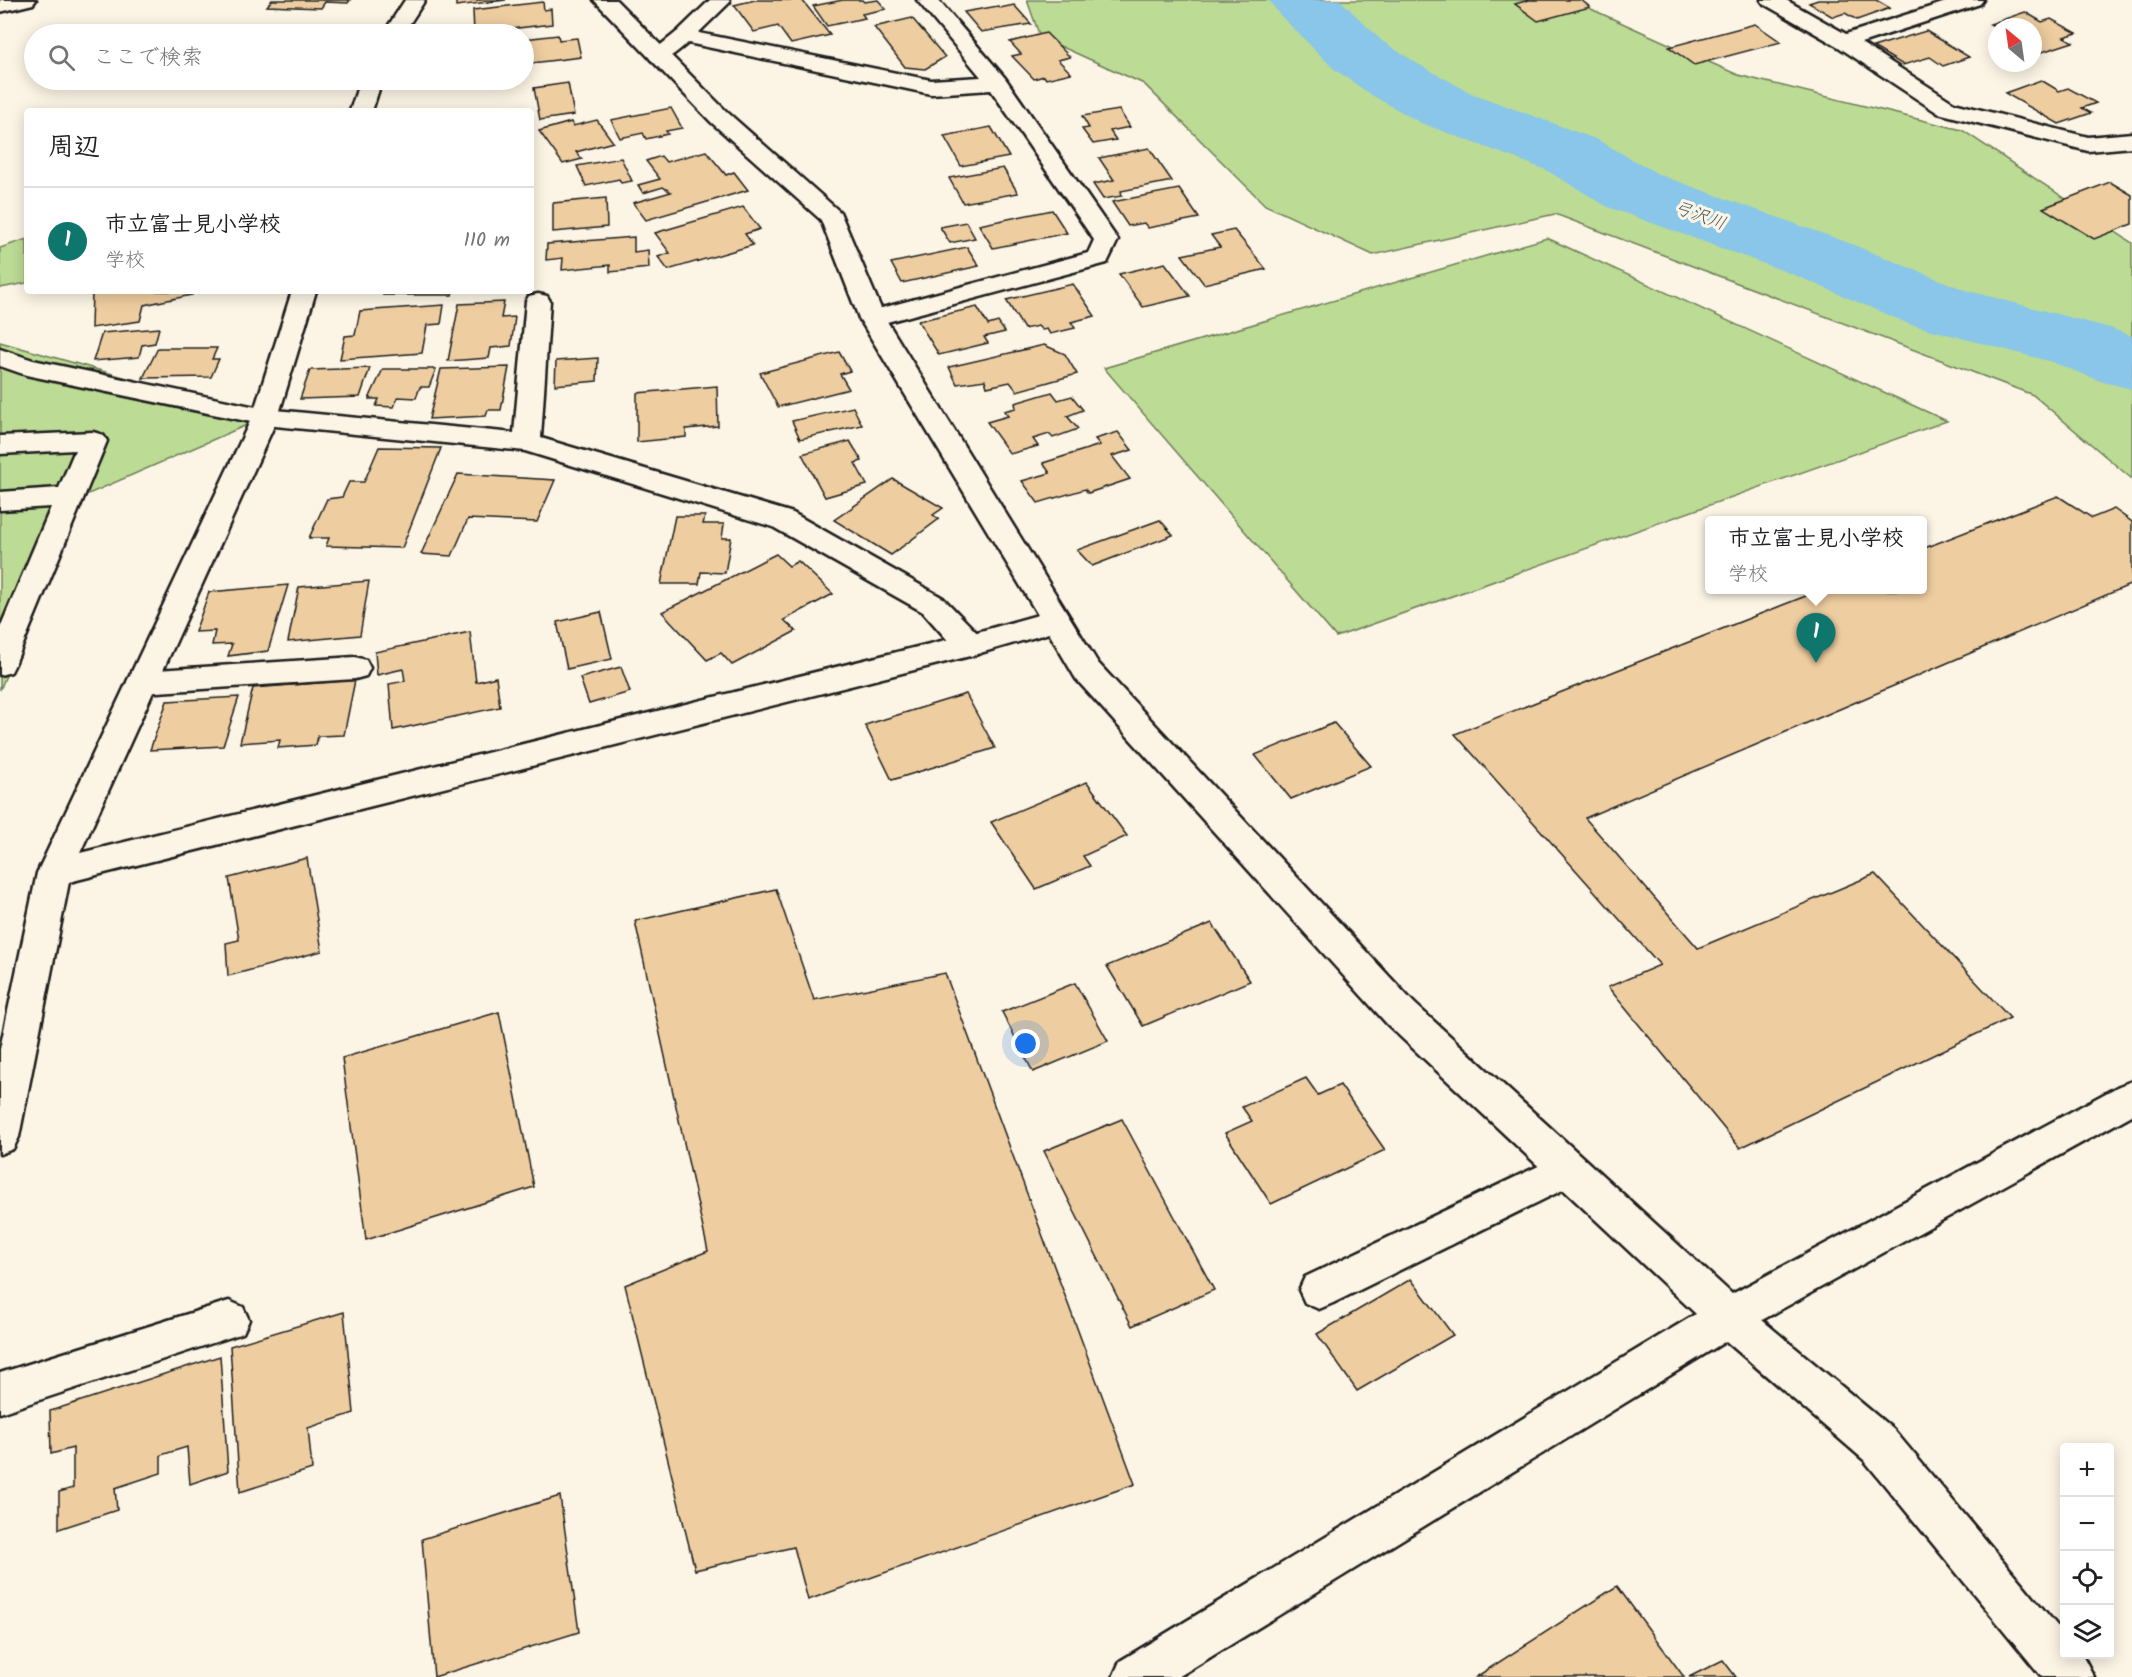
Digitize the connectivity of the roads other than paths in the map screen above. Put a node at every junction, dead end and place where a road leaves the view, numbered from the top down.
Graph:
1 (26, 0) edge
2 (415, 0) edge
3 (604, 0) edge
4 (927, 0) edge
5 (1771, 0) edge
6 (1973, 0) edge
7 (720, 2) dead end
8 (0, 6) edge
9 (399, 24) edge
10 (684, 36) junction
11 (1844, 42) junction
12 (659, 55) junction
13 (997, 83) junction
14 (368, 90) edge
15 (362, 108) edge
16 (2132, 140) edge
17 (303, 294) edge
18 (538, 301) dead end
19 (872, 318) junction
20 (0, 357) edge
21 (265, 417) junction
22 (527, 443) junction
23 (0, 445) edge
24 (69, 497) junction
25 (0, 501) edge
26 (1054, 621) junction
27 (970, 645) junction
28 (1, 660) edge
29 (355, 668) dead end
30 (142, 682) junction
31 (54, 873) junction
32 (2132, 1097) edge
33 (0, 1137) edge
34 (1568, 1168) junction
35 (1319, 1290) dead end
36 (1728, 1317) junction
37 (229, 1320) dead end
38 (0, 1393) edge
39 (1136, 1677) edge
40 (2071, 1677) edge

1 - 8 street
2 - 9 street
3 - 12 street
4 - 13 street
5 - 11 street
6 - 11 street
7 - 10 street
10 - 12 street
10 - 13 street
11 - 16 street
12 - 19 street
13 - 19 street
14 - 15 street
17 - 21 street
18 - 22 street
19 - 26 street
20 - 21 street
21 - 22 street
21 - 30 street
22 - 27 street
23 - 24 street
24 - 25 street
24 - 28 street
26 - 27 street
26 - 34 street
27 - 31 street
29 - 30 street
30 - 31 street
31 - 33 street
32 - 36 street
34 - 35 street
34 - 36 street
36 - 39 street
36 - 40 street
37 - 38 street

